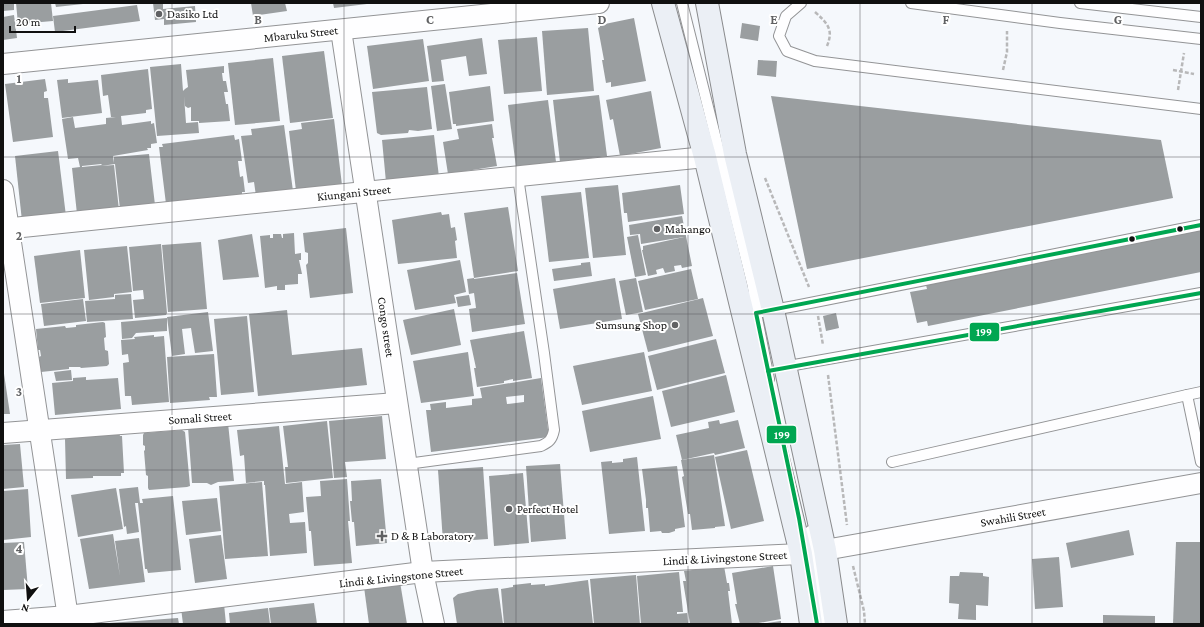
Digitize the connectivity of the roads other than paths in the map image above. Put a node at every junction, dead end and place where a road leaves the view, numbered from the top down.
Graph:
1 (598, 3) edge
2 (663, 3) edge
3 (682, 3) edge
4 (707, 3) edge
5 (801, 3) edge
6 (911, 3) edge
7 (1080, 3) edge
8 (1201, 17) edge
9 (341, 30) junction
10 (1201, 39) edge
11 (3, 64) edge
12 (1201, 109) edge
13 (705, 157) junction
14 (518, 176) junction
15 (3, 190) edge
16 (366, 192) junction
17 (1201, 225) edge
18 (6, 229) edge
19 (1201, 293) edge
20 (765, 311) junction
21 (777, 369) junction
22 (1201, 392) edge
23 (1187, 395) junction
24 (398, 403) junction
25 (39, 430) junction
26 (3, 433) edge
27 (892, 462) dead end
28 (1201, 462) edge
29 (407, 464) junction
30 (1201, 483) edge
31 (825, 550) junction
32 (801, 554) junction
33 (423, 572) junction
34 (69, 620) edge
35 (3, 621) edge
36 (434, 624) edge
37 (811, 624) edge
38 (817, 624) edge
39 (824, 624) edge
40 (836, 624) edge

1 - 9 street, Mbaruku Street
2 - 13 street
3 - 20 lane
4 - 20 street
5 - 12 lane
6 - 10 lane
7 - 8 lane
9 - 11 street, Mbaruku Street
9 - 16 street, Congo street
13 - 14 street, Kiungani Street
13 - 32 street
14 - 16 street, Kiungani Street
14 - 29 lane
15 - 18 street
16 - 18 street, Kiungani Street
16 - 24 street, Congo street
17 - 20 lane
18 - 25 street
19 - 21 lane
20 - 21 street
21 - 31 street
21 - 38 lane
21 - 39 lane
22 - 23 lane
23 - 27 lane
23 - 28 lane
24 - 25 street, Somali Street
24 - 29 street, Congo street
25 - 26 street, Somali Street
25 - 34 street
29 - 33 street, Congo street
30 - 31 street, Swahili Street
31 - 40 street
32 - 33 street, Lindi & Livingstone Street
32 - 37 street
33 - 34 street, Lindi & Livingstone Street
33 - 36 street, Congo street
34 - 35 street, Lindi & Livingstone Street

